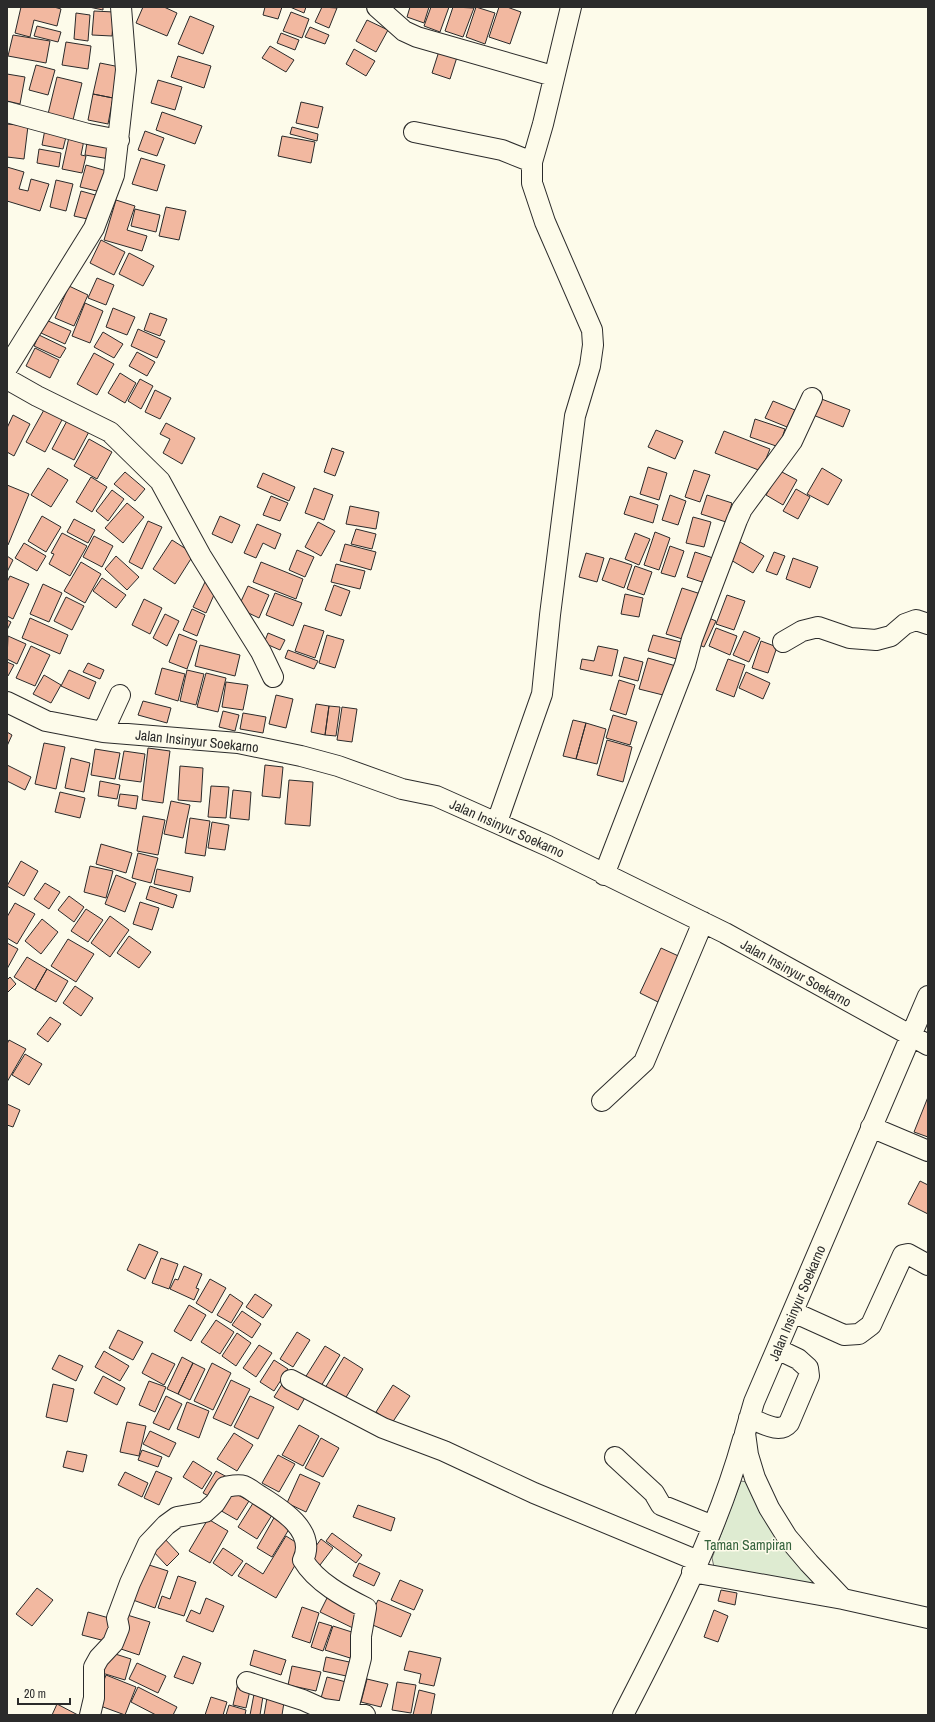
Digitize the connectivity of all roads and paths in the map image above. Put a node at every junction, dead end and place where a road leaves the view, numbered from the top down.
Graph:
1 (122, 7) edge
2 (377, 7) edge
3 (571, 7) edge
4 (553, 76) junction
5 (7, 112) edge
6 (414, 132) dead end
7 (119, 140) junction
8 (532, 162) junction
9 (8, 371) edge
10 (812, 398) dead end
11 (928, 624) edge
12 (783, 642) dead end
13 (273, 676) dead end
14 (120, 695) dead end
15 (7, 702) edge
16 (103, 732) junction
17 (497, 822) junction
18 (604, 875) junction
19 (703, 922) junction
20 (928, 996) edge
21 (910, 1036) junction
22 (928, 1045) edge
23 (602, 1101) dead end
24 (871, 1127) junction
25 (928, 1151) edge
26 (928, 1265) edge
27 (793, 1312) junction
28 (777, 1349) junction
29 (291, 1380) dead end
30 (747, 1425) junction
31 (615, 1457) dead end
32 (713, 1526) junction
33 (695, 1566) junction
34 (843, 1598) junction
35 (928, 1618) edge
36 (247, 1682) dead end
37 (356, 1714) edge
38 (90, 1715) edge
39 (624, 1715) edge

1 - 7 street
2 - 4 street
3 - 4 street
4 - 8 street
5 - 7 street
6 - 8 street
7 - 9 street
8 - 17 street
9 - 13 street
10 - 18 street
11 - 12 street
14 - 16 street
15 - 16 street, Jalan Insinyur Soekarno
16 - 17 street, Jalan Insinyur Soekarno
17 - 18 street, Jalan Insinyur Soekarno
18 - 19 street, Jalan Insinyur Soekarno
19 - 21 street, Jalan Insinyur Soekarno
19 - 23 street
20 - 21 street
21 - 22 street
21 - 24 street, Jalan Insinyur Soekarno
24 - 25 street
24 - 27 street, Jalan Insinyur Soekarno
26 - 27 street
27 - 28 street, Jalan Insinyur Soekarno
28 - 30 street, Jalan Insinyur Soekarno
28 - 30 street
29 - 33 street
30 - 32 street
30 - 34 street, Jalan Insinyur Soekarno
31 - 32 street
32 - 33 street
33 - 34 street
33 - 39 street
34 - 35 street
36 - 37 street
37 - 38 street

